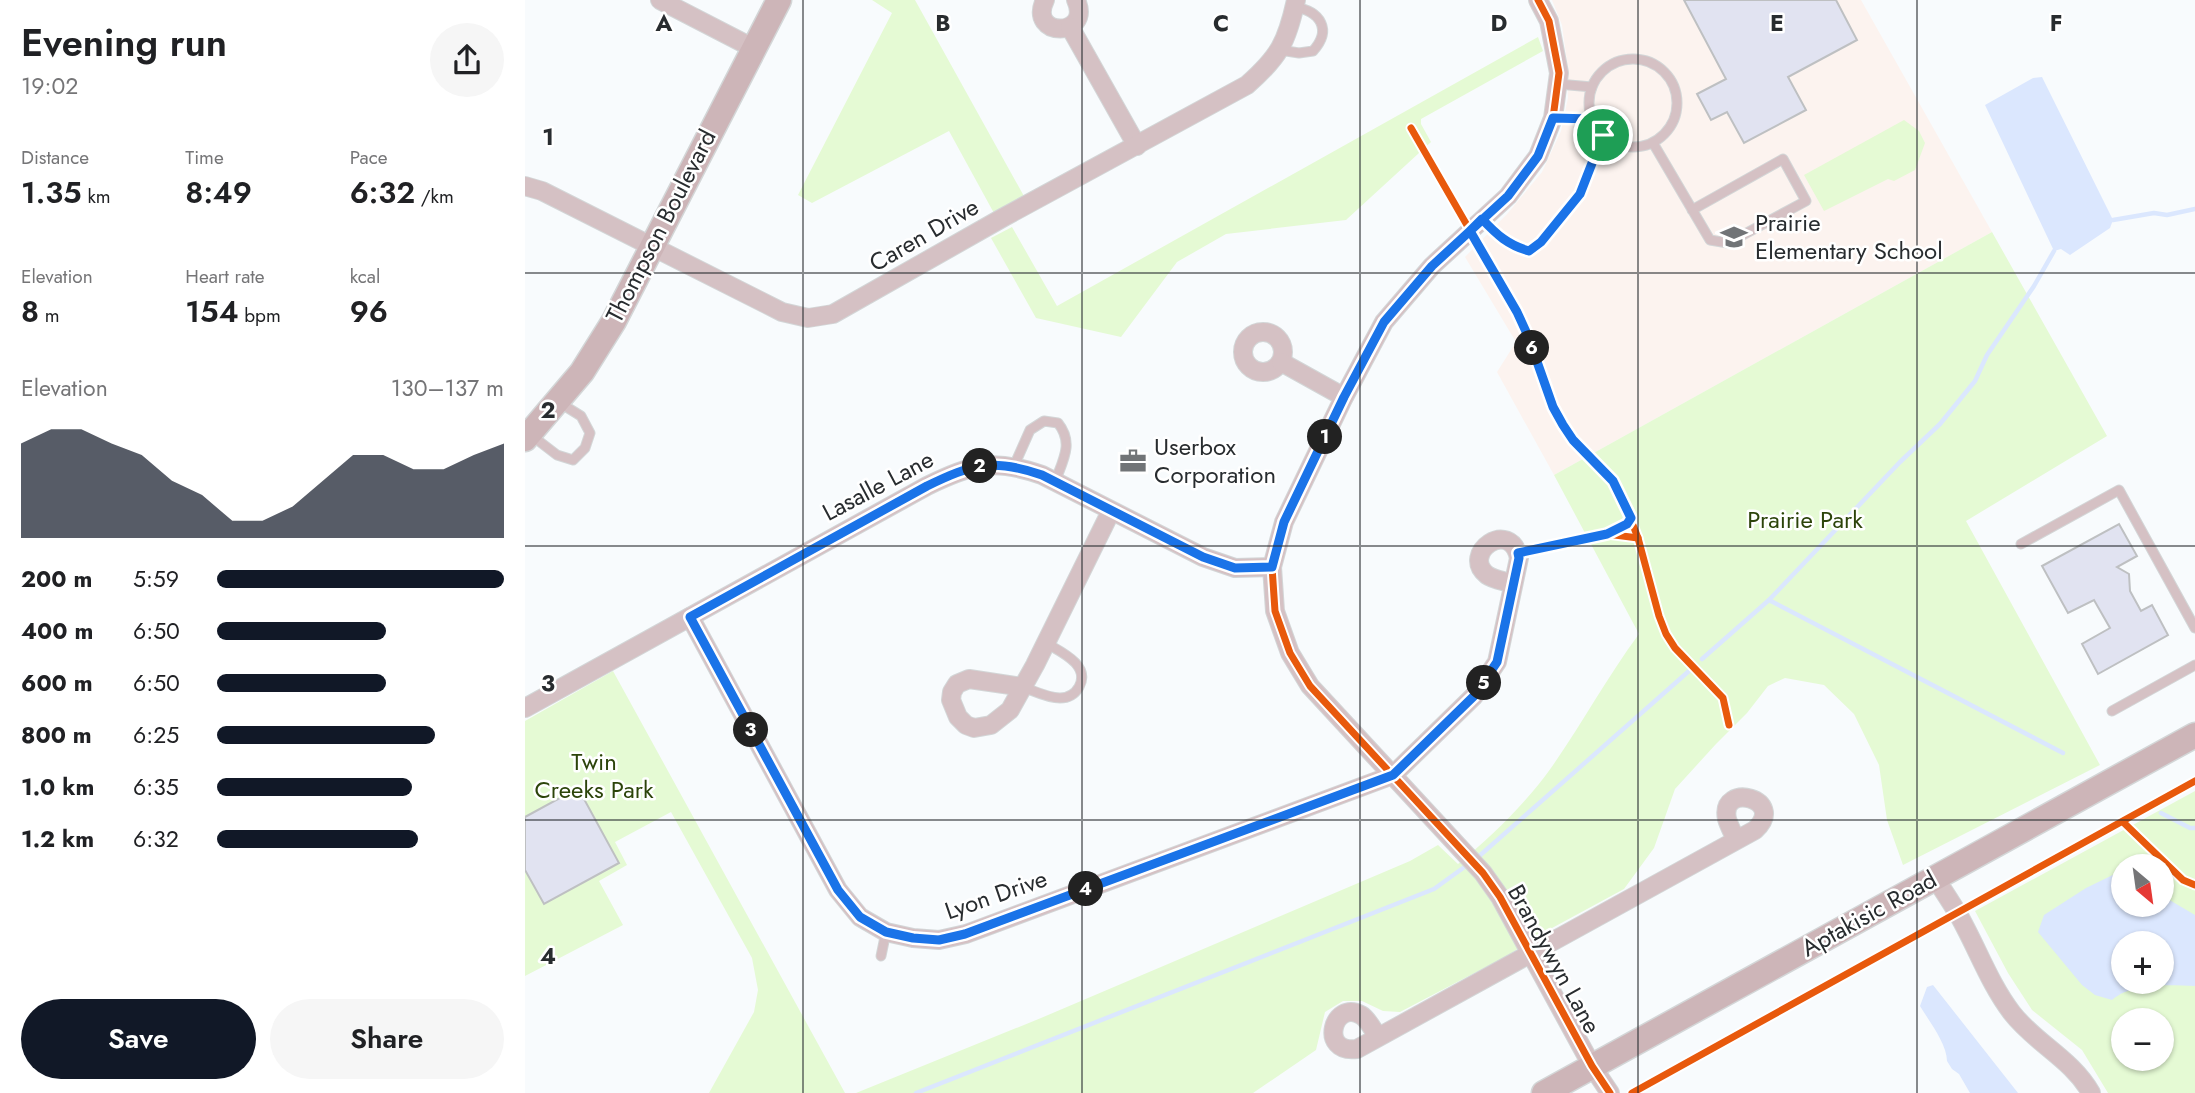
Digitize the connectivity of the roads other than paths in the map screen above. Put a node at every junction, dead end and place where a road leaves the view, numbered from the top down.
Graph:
1 (660, 0) edge
2 (779, 0) edge
3 (1045, 0) edge
4 (1076, 0) edge
5 (1538, 0) edge
6 (1295, 4) edge
7 (1070, 27) junction
8 (753, 48) junction
9 (1280, 50) junction
10 (1558, 84) junction
11 (1592, 88) junction
12 (1553, 118) junction
13 (1593, 119) junction
14 (1603, 135) junction
15 (1653, 143) junction
16 (1137, 146) junction
17 (525, 186) edge
18 (1692, 209) junction
19 (1482, 219) junction
20 (651, 246) junction
21 (1280, 362) dead end
22 (1344, 397) junction
23 (558, 401) junction
24 (527, 437) edge
25 (1014, 466) junction
26 (1055, 482) junction
27 (1111, 511) junction
28 (2021, 544) dead end
29 (1272, 567) junction
30 (1513, 584) dead end
31 (690, 617) junction
32 (2195, 628) edge
33 (1046, 643) junction
34 (2195, 665) edge
35 (1023, 687) joint
36 (525, 708) edge
37 (2112, 711) dead end
38 (2195, 735) edge
39 (1393, 775) junction
40 (1736, 840) dead end
41 (1935, 878) junction
42 (886, 932) junction
43 (1529, 954) junction
44 (881, 956) dead end
45 (1378, 1037) dead end
46 (1592, 1066) junction
47 (1543, 1093) edge
48 (1610, 1093) edge
49 (2091, 1093) edge

1 - 8 street
2 - 8 main road, Thompson Boulevard
3 - 7 street
4 - 7 street
5 - 10 street, Brandywyn Lane
6 - 9 street, Caren Drive
6 - 9 lane
7 - 16 street
8 - 20 main road, Thompson Boulevard
9 - 16 street, Caren Drive
10 - 11 lane
10 - 12 street, Brandywyn Lane
11 - 13 lane
11 - 15 lane
12 - 13 lane
12 - 19 street, Brandywyn Lane
13 - 14 lane
14 - 15 lane
14 - 19 lane
15 - 18 lane
16 - 20 street, Caren Drive
17 - 20 street, Caren Drive
18 - 18 lane
19 - 22 street, Brandywyn Lane
20 - 23 main road, Thompson Boulevard
21 - 22 street
22 - 29 street, Brandywyn Lane
23 - 24 main road, Thompson Boulevard
23 - 24 lane
25 - 26 street, Lasalle Lane
25 - 26 lane
25 - 31 street, Lasalle Lane
26 - 27 street, Lasalle Lane
27 - 29 street, Lasalle Lane
27 - 33 street
28 - 32 lane
29 - 39 street, Brandywyn Lane
30 - 39 street
31 - 36 street, Lasalle Lane
31 - 42 street, Lyon Drive
33 - 35 street
33 - 35 lane
34 - 37 lane
38 - 41 main road, Aptakisic Road
39 - 42 street, Lyon Drive
39 - 43 street, Brandywyn Lane
40 - 43 street
41 - 46 main road, Aptakisic Road
41 - 49 street
42 - 44 lane
43 - 45 street
43 - 46 street, Brandywyn Lane
46 - 47 main road, Aptakisic Road
46 - 48 street, Brandywyn Lane

